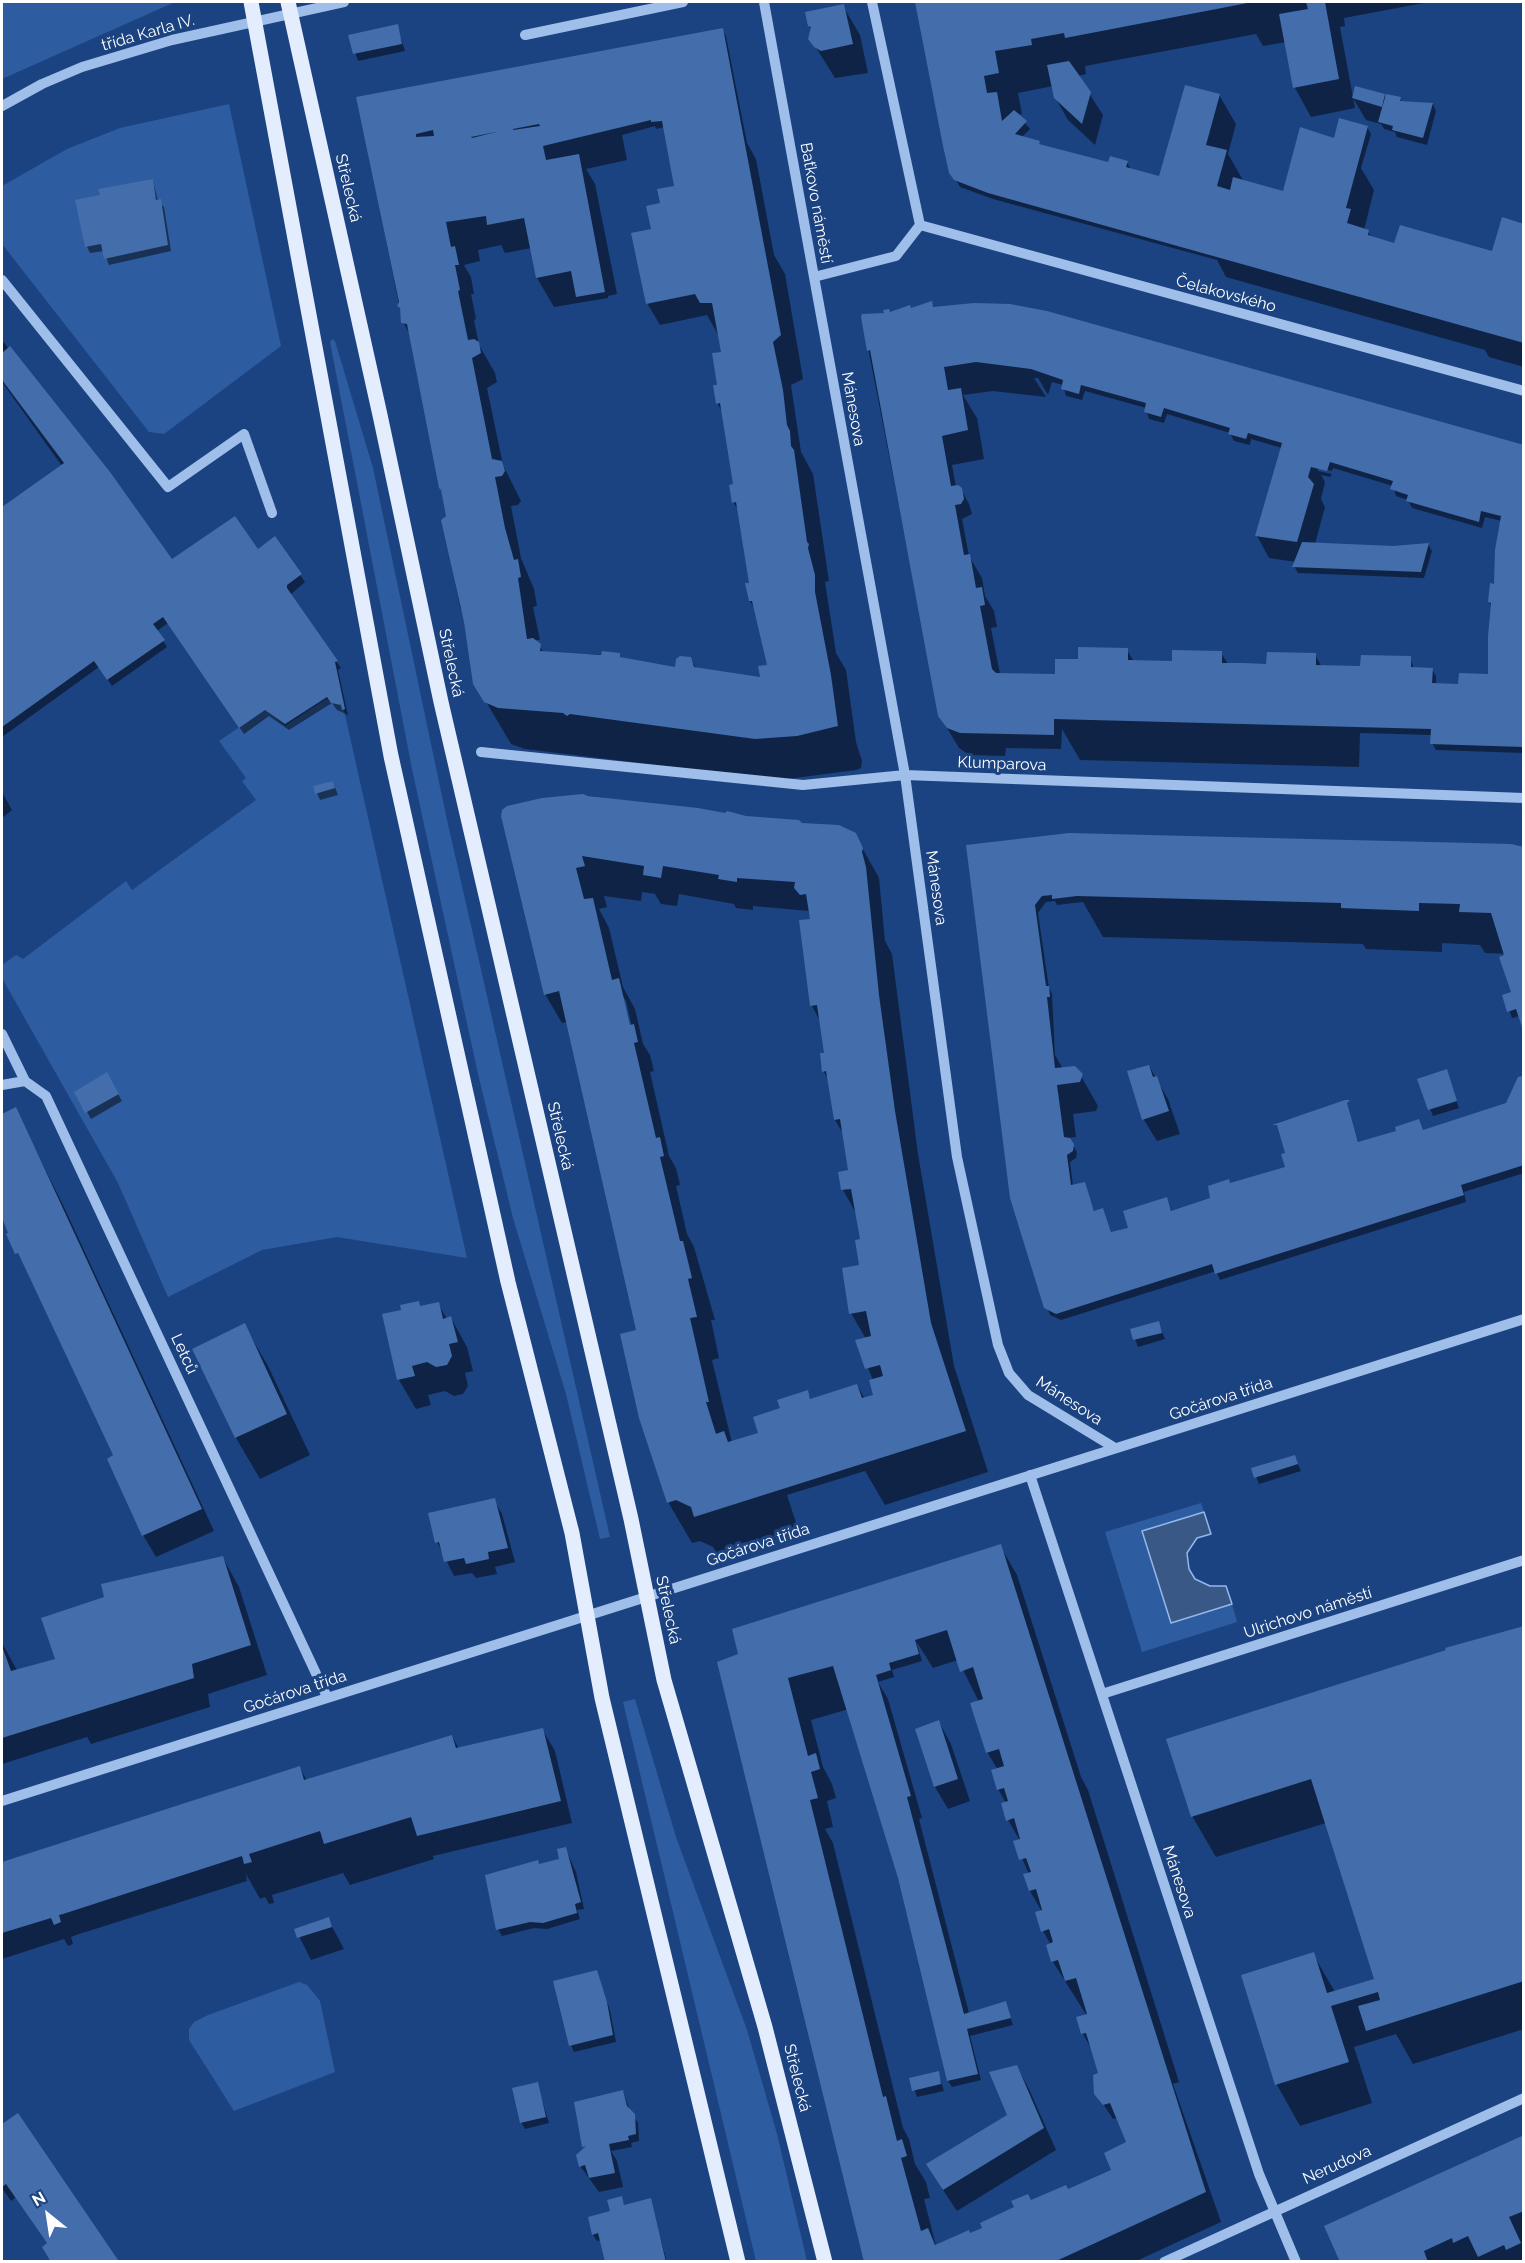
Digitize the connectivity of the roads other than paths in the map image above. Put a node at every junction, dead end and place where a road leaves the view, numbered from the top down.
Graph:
1 (251, 2) edge
2 (344, 2) edge
3 (683, 2) edge
4 (764, 2) edge
5 (872, 2) edge
6 (289, 7) edge
7 (255, 21) junction
8 (525, 35) dead end
9 (2, 106) edge
10 (920, 225) junction
11 (814, 277) junction
12 (2, 280) edge
13 (1524, 391) edge
14 (272, 513) dead end
15 (481, 752) dead end
16 (905, 775) junction
17 (1524, 798) edge
18 (2, 1034) edge
19 (25, 1081) junction
20 (2, 1085) edge
21 (1524, 1319) edge
22 (1115, 1448) junction
23 (1030, 1475) junction
24 (1524, 1560) edge
25 (647, 1596) junction
26 (589, 1614) junction
27 (1102, 1694) junction
28 (327, 1697) junction
29 (2, 1801) edge
30 (1524, 2098) edge
31 (1273, 2210) junction
32 (738, 2262) edge
33 (825, 2262) edge
34 (1164, 2262) edge
35 (1296, 2262) edge

1 - 7 main road
2 - 6 street, třída Karla IV.
3 - 8 street
4 - 11 street, Baťkovo náměstí
5 - 10 street
6 - 7 street, třída Karla IV.
6 - 25 main road, Střelecká
7 - 9 street, třída Karla IV.
7 - 26 main road
10 - 11 street, Baťkovo náměstí
10 - 13 street, Čelakovského
11 - 16 street, Mánesova
12 - 14 street
15 - 16 street, Klumparova
16 - 17 street, Klumparova
16 - 22 street, Mánesova
18 - 19 street, Letců
19 - 20 street
19 - 28 street, Letců
21 - 22 street, Gočárova třída
22 - 23 street, Gočárova třída
23 - 25 street, Gočárova třída
23 - 27 street, Mánesova
24 - 27 street, Ulrichovo náměstí
25 - 26 street, Gočárova třída
25 - 33 main road, Střelecká
26 - 28 street, Gočárova třída
26 - 32 main road
27 - 31 street, Mánesova
28 - 29 street, Gočárova třída
30 - 31 street, Nerudova
31 - 34 street, Nerudova
31 - 35 street, Mánesova

